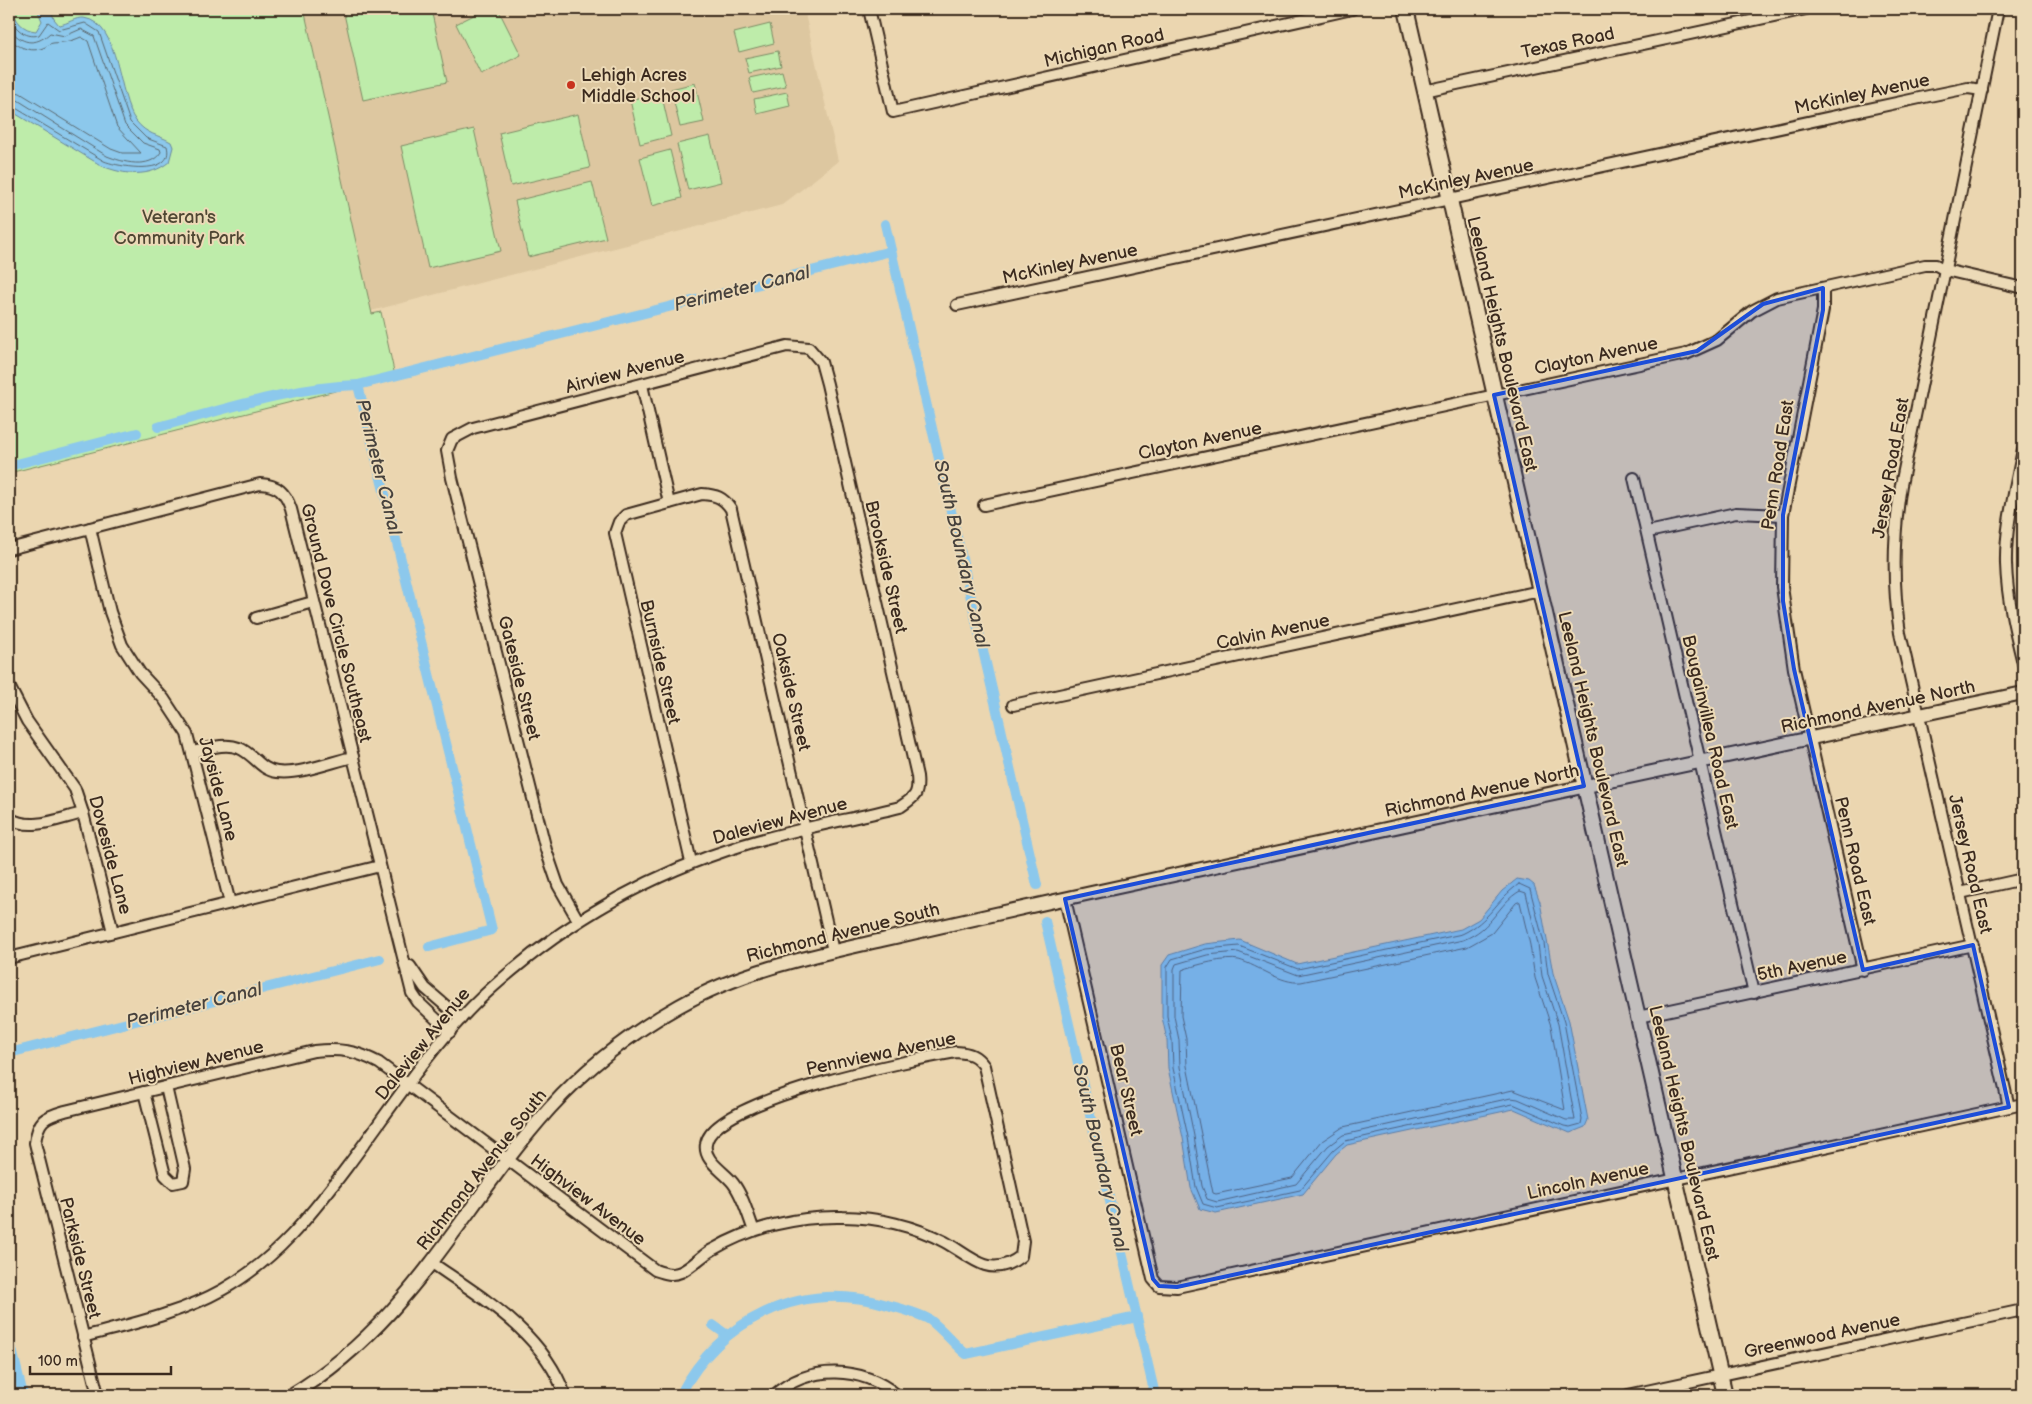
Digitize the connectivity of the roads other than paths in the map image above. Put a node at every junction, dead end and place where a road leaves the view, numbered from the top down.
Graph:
1 (869, 9) edge
2 (1352, 9) edge
3 (1406, 9) edge
4 (1806, 9) edge
5 (1998, 9) edge
6 (1982, 90) junction
7 (1424, 91) junction
8 (1449, 199) junction
9 (1946, 270) junction
10 (1823, 288) junction
11 (2023, 288) edge
12 (957, 305) dead end
13 (808, 348) joint
14 (642, 385) junction
15 (1494, 395) junction
16 (452, 439) joint
17 (2023, 449) edge
18 (1634, 478) dead end
19 (669, 503) junction
20 (984, 505) dead end
21 (1783, 515) junction
22 (90, 528) junction
23 (1648, 532) junction
24 (9, 548) edge
25 (1540, 591) junction
26 (313, 602) junction
27 (256, 618) dead end
28 (2023, 663) edge
29 (9, 686) edge
30 (2023, 693) edge
31 (1013, 705) dead end
32 (1920, 715) junction
33 (1810, 739) junction
34 (193, 752) junction
35 (353, 757) junction
36 (1701, 763) junction
37 (1584, 786) junction
38 (915, 797) joint
39 (84, 813) junction
40 (9, 818) edge
41 (806, 830) junction
42 (691, 862) junction
43 (380, 866) junction
44 (2023, 879) edge
45 (1960, 893) junction
46 (1065, 898) junction
47 (230, 903) junction
48 (578, 920) junction
49 (113, 932) junction
50 (1973, 945) junction
51 (833, 951) junction
52 (403, 956) junction
53 (9, 958) edge
54 (1863, 970) junction
55 (1754, 993) junction
56 (1638, 1017) junction
57 (461, 1019) junction
58 (450, 1032) junction
59 (408, 1085) junction
60 (166, 1087) junction
61 (144, 1092) junction
62 (2023, 1104) edge
63 (2009, 1107) junction
64 (37, 1128) joint
65 (508, 1161) junction
66 (1675, 1179) junction
67 (754, 1231) junction
68 (1021, 1256) joint
69 (432, 1263) junction
70 (1159, 1286) joint
71 (2023, 1310) edge
72 (83, 1337) junction
73 (1721, 1374) junction
74 (98, 1395) edge
75 (291, 1395) edge
76 (565, 1395) edge
77 (774, 1395) edge
78 (897, 1395) edge
79 (1628, 1395) edge
80 (1725, 1395) edge

1 - 2 street, Michigan Road
3 - 7 main road, Leeland Heights Boulevard East
4 - 7 street, Texas Road
5 - 6 street, Jersey Road East
6 - 8 street, McKinley Avenue
6 - 9 street, Jersey Road East
7 - 8 main road, Leeland Heights Boulevard East
8 - 12 street, McKinley Avenue
8 - 15 main road, Leeland Heights Boulevard East
9 - 10 street, Clayton Avenue
9 - 11 street, Clayton Avenue
9 - 32 street, Jersey Road East
10 - 15 street, Clayton Avenue
10 - 21 street, Penn Road East
13 - 14 street, Airview Avenue
13 - 38 street, Brookside Street
14 - 16 street, Airview Avenue
14 - 19 street
15 - 20 street, Clayton Avenue
15 - 25 main road, Leeland Heights Boulevard East
16 - 48 street, Gateside Street
17 - 28 street
18 - 23 street, Bougainvillea Road East
19 - 41 street, Oakside Street
19 - 42 street, Burnside Street
21 - 23 street
21 - 33 street, Penn Road East
22 - 24 street, Ground Dove Circle Southeast
22 - 26 street, Ground Dove Circle Southeast
22 - 34 street, Jayside Lane
23 - 36 street, Bougainvillea Road East
25 - 31 street, Calvin Avenue
25 - 37 main road, Leeland Heights Boulevard East
26 - 27 street
26 - 35 street, Ground Dove Circle Southeast
29 - 39 street, Doveside Lane
30 - 32 street, Richmond Avenue North
32 - 33 street, Richmond Avenue North
32 - 45 street, Jersey Road East
33 - 36 street, Richmond Avenue North
33 - 54 street, Penn Road East
34 - 35 street
34 - 47 street, Jayside Lane
35 - 43 street, Ground Dove Circle Southeast
36 - 37 street, Richmond Avenue North
36 - 55 street, Bougainvillea Road East
37 - 46 street, Richmond Avenue North
37 - 56 main road, Leeland Heights Boulevard East
38 - 41 street, Daleview Avenue
39 - 40 street
39 - 49 street, Doveside Lane
41 - 42 street, Daleview Avenue
41 - 51 street, Oakside Street
42 - 48 street, Daleview Avenue
43 - 47 street
43 - 52 street, Ground Dove Circle Southeast
44 - 45 street
45 - 50 street, Jersey Road East
46 - 51 street, Richmond Avenue South
46 - 70 street, Bear Street
47 - 49 street
48 - 57 street, Daleview Avenue
49 - 53 street
50 - 54 street, 5th Avenue
50 - 63 street, Jersey Road East
51 - 65 street, Richmond Avenue South
52 - 57 street
52 - 58 street, Ground Dove Circle Southeast
54 - 55 street, 5th Avenue
55 - 56 street, 5th Avenue
56 - 66 main road, Leeland Heights Boulevard East
57 - 58 street, Daleview Avenue
58 - 59 street, Daleview Avenue
59 - 60 street, Highview Avenue
59 - 65 street, Highview Avenue
59 - 72 street, Daleview Avenue
60 - 61 street, Highview Avenue
60 - 61 street
61 - 64 street, Highview Avenue
62 - 63 street, Lincoln Avenue
63 - 66 street, Lincoln Avenue
64 - 72 street, Parkside Street
65 - 67 street, Highview Avenue
65 - 69 street, Richmond Avenue South
66 - 70 street, Lincoln Avenue
66 - 73 main road, Leeland Heights Boulevard East
67 - 68 street, Highview Avenue
67 - 68 street, Pennviewa Avenue
69 - 75 street, Richmond Avenue South
69 - 76 street
71 - 73 street, Greenwood Avenue
72 - 74 street, Parkside Street
73 - 79 street, Greenwood Avenue
73 - 80 main road, Leeland Heights Boulevard East
77 - 78 street

